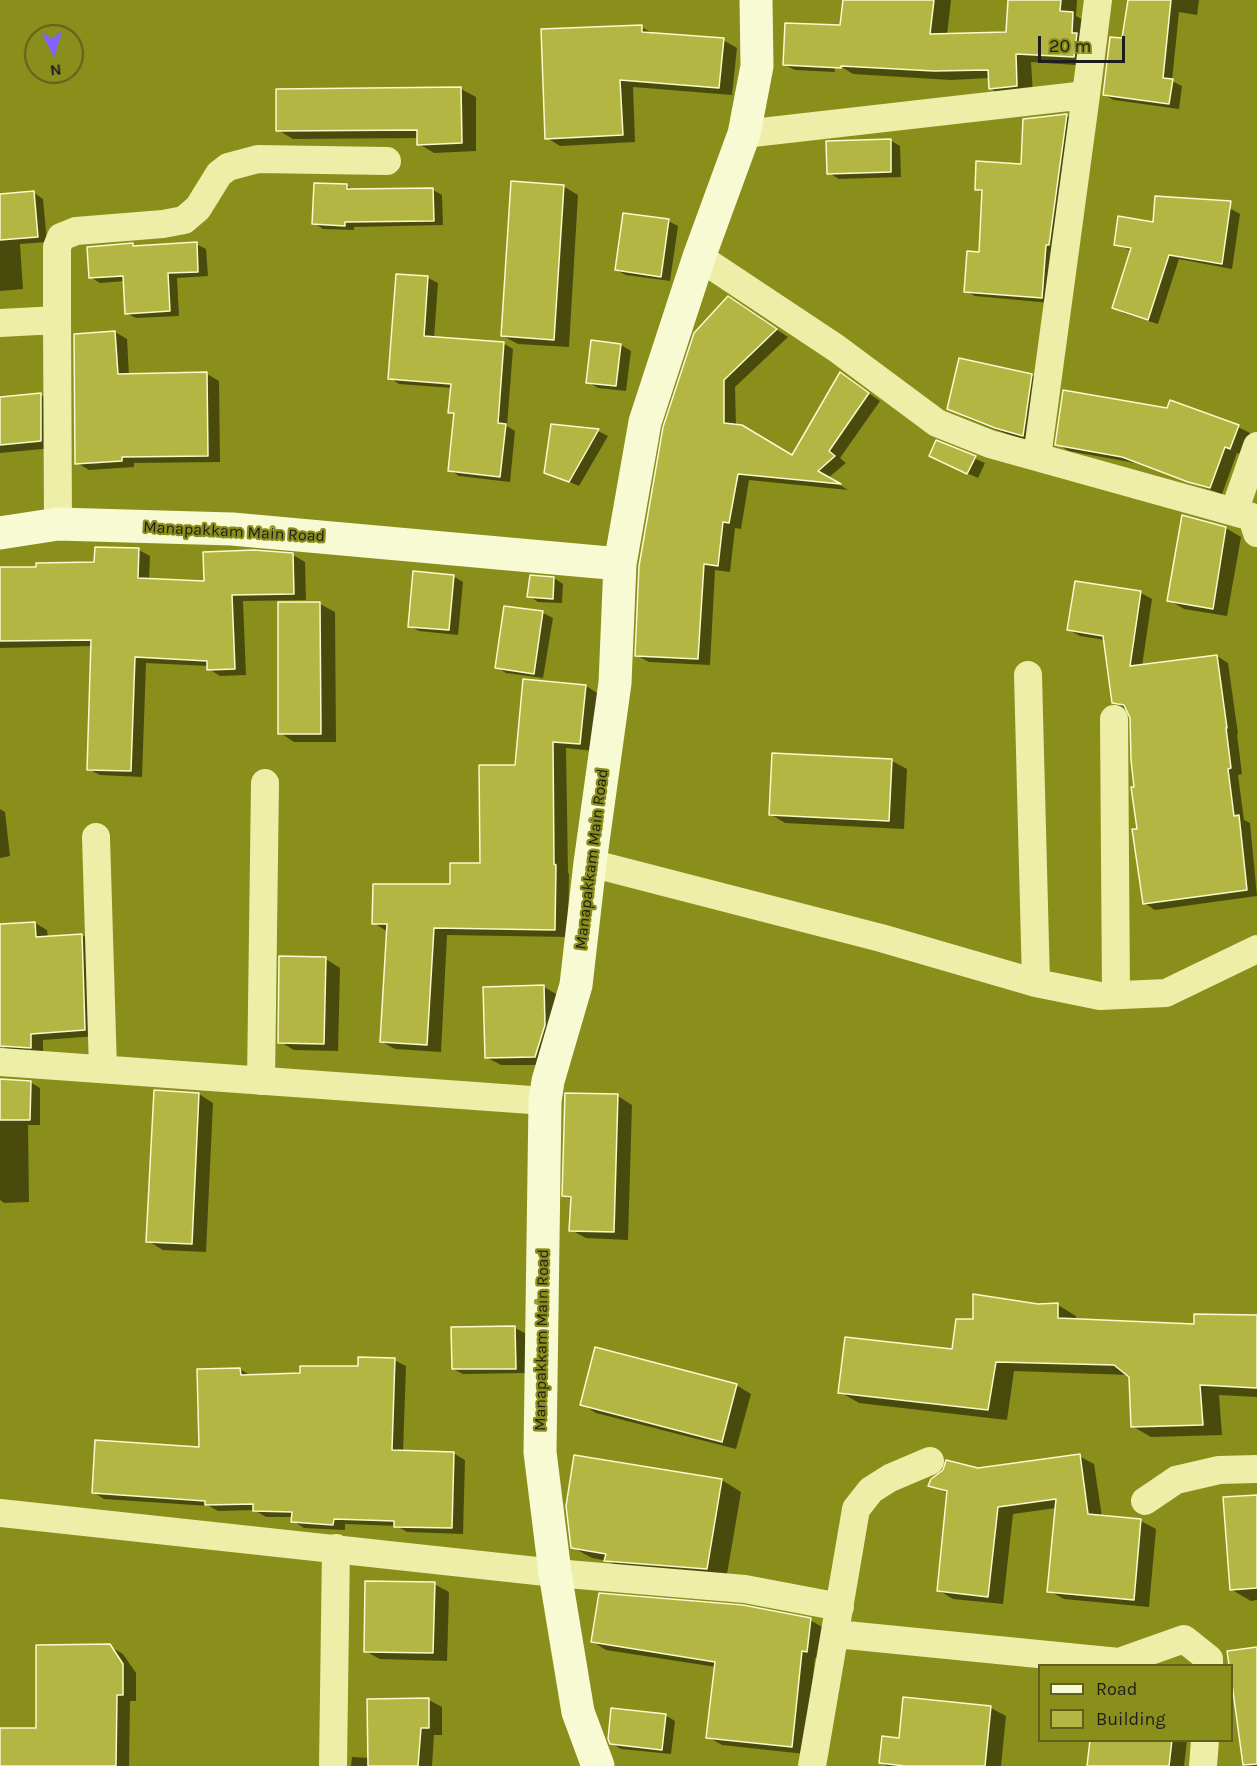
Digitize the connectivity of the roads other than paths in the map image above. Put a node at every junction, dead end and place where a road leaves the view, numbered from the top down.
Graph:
1 (756, 0) edge
2 (1098, 0) edge
3 (1086, 95) junction
4 (744, 134) junction
5 (387, 161) dead end
6 (699, 257) junction
7 (57, 320) junction
8 (0, 323) edge
9 (1257, 446) edge
10 (1037, 457) junction
11 (1234, 512) junction
12 (58, 524) junction
13 (0, 533) edge
14 (1257, 533) edge
15 (620, 564) junction
16 (1028, 675) dead end
17 (1114, 719) dead end
18 (265, 783) dead end
19 (96, 837) dead end
20 (590, 863) junction
21 (1257, 950) edge
22 (1036, 983) junction
23 (1116, 995) junction
24 (0, 1062) edge
25 (103, 1069) junction
26 (261, 1081) junction
27 (545, 1101) junction
28 (930, 1461) dead end
29 (1257, 1469) edge
30 (1145, 1501) dead end
31 (0, 1513) edge
32 (336, 1548) junction
33 (555, 1573) junction
34 (840, 1606) junction
35 (836, 1634) junction
36 (1209, 1664) edge
37 (1204, 1742) edge
38 (333, 1766) edge
39 (598, 1766) edge
40 (812, 1766) edge
41 (1203, 1766) edge

1 - 4 main road
2 - 3 street
3 - 4 street
3 - 10 street
4 - 6 main road
5 - 7 street
6 - 10 street
6 - 15 main road
7 - 8 street
7 - 12 street
9 - 11 street
10 - 11 street
11 - 14 street
12 - 13 main road, Manapakkam Main Road
12 - 15 main road, Manapakkam Main Road
15 - 20 main road, Manapakkam Main Road
16 - 22 street
17 - 23 street
18 - 26 street
19 - 25 street
20 - 22 street
20 - 27 main road, Manapakkam Main Road
21 - 23 street
22 - 23 street
24 - 25 street
25 - 26 street
26 - 27 street
27 - 33 main road, Manapakkam Main Road
28 - 34 street
29 - 30 street
31 - 32 street
32 - 33 street
32 - 38 street
33 - 34 street
33 - 39 main road, Manapakkam Main Road
34 - 35 street
35 - 36 street
35 - 40 street
37 - 41 street

